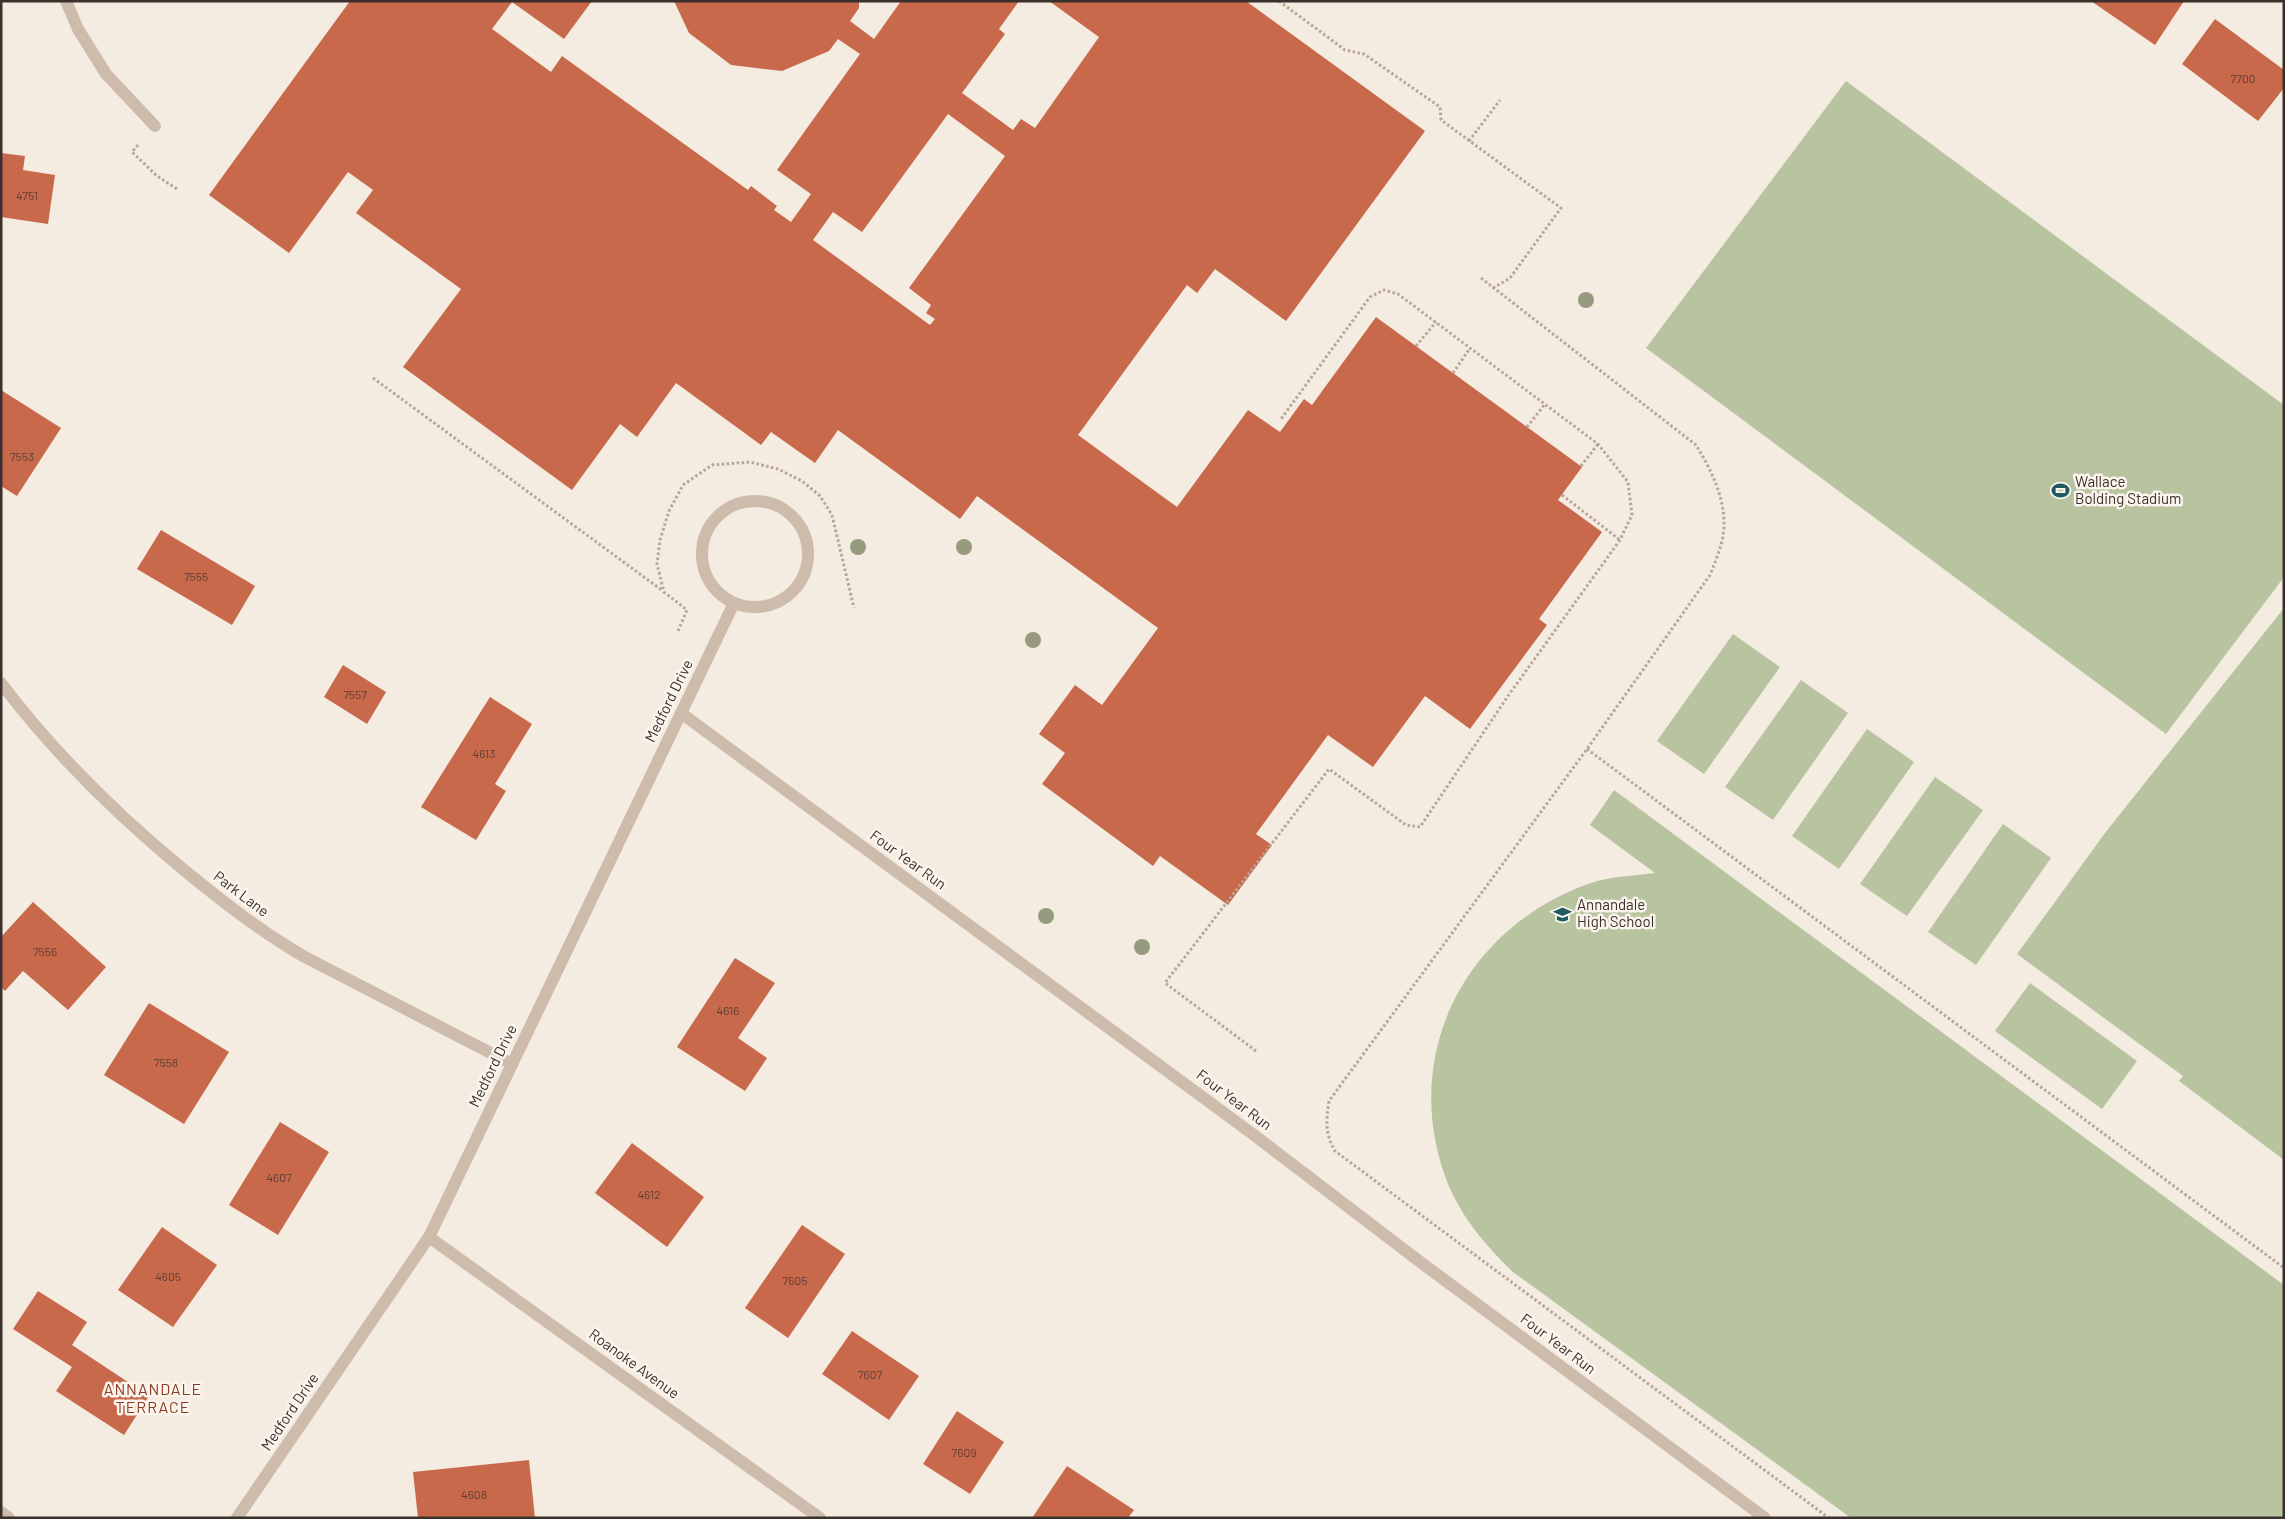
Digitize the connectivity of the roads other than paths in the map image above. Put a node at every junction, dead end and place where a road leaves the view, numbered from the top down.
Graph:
1 (66, 1) edge
2 (155, 126) road end
3 (734, 603) junction
4 (1, 683) edge
5 (681, 713) junction
6 (512, 1064) junction
7 (429, 1237) junction
8 (1, 1512) edge
9 (9, 1518) edge
10 (237, 1518) edge
11 (820, 1518) edge
12 (1765, 1518) edge

1 - 2 street
3 - 3 street
3 - 5 street, Medford Drive
4 - 6 street, Park Lane
5 - 6 street, Medford Drive
5 - 12 street, Four Year Run
6 - 7 street, Medford Drive
7 - 10 street, Medford Drive
7 - 11 street, Roanoke Avenue
8 - 9 street

